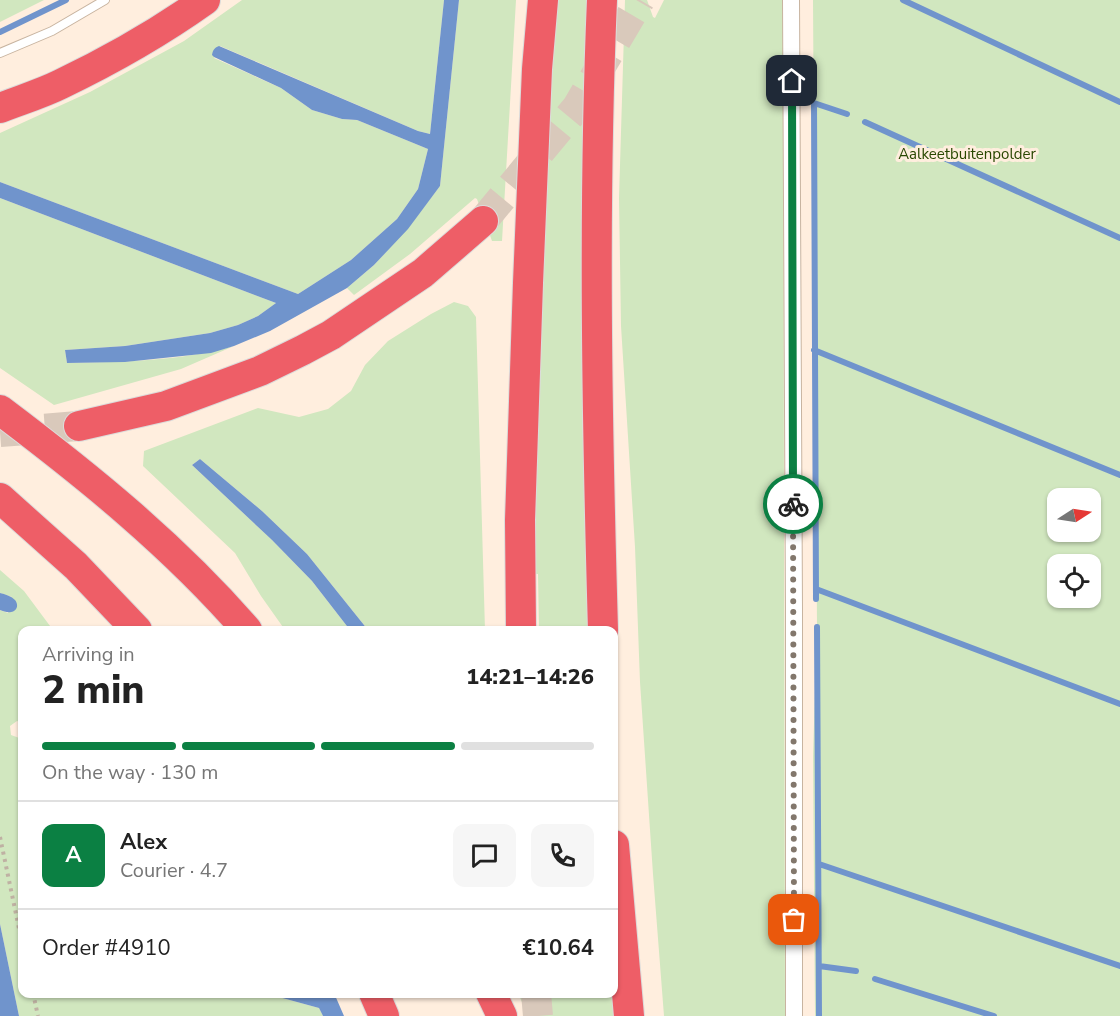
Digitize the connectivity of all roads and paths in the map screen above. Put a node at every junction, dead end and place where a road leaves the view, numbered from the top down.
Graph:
1 (105, 0) edge
2 (205, 0) edge
3 (543, 0) edge
4 (602, 0) edge
5 (791, 0) edge
6 (0, 53) edge
7 (0, 108) edge
8 (483, 220) tunnel mouth
9 (0, 410) edge
10 (79, 426) tunnel mouth
11 (0, 498) edge
12 (133, 626) edge
13 (243, 626) edge
14 (521, 626) edge
15 (603, 626) edge
16 (0, 837) edge
17 (618, 891) edge
18 (18, 924) edge
19 (34, 998) edge
20 (376, 998) edge
21 (493, 998) edge
22 (38, 1016) edge
23 (384, 1016) edge
24 (502, 1016) edge
25 (629, 1016) edge
26 (794, 1016) edge

1 - 6 lane
2 - 7 highway
3 - 14 highway
4 - 15 highway
5 - 26 street
8 - 10 highway
9 - 13 highway
11 - 12 highway
16 - 18 path
17 - 25 highway
19 - 22 path
20 - 23 highway
21 - 24 highway

